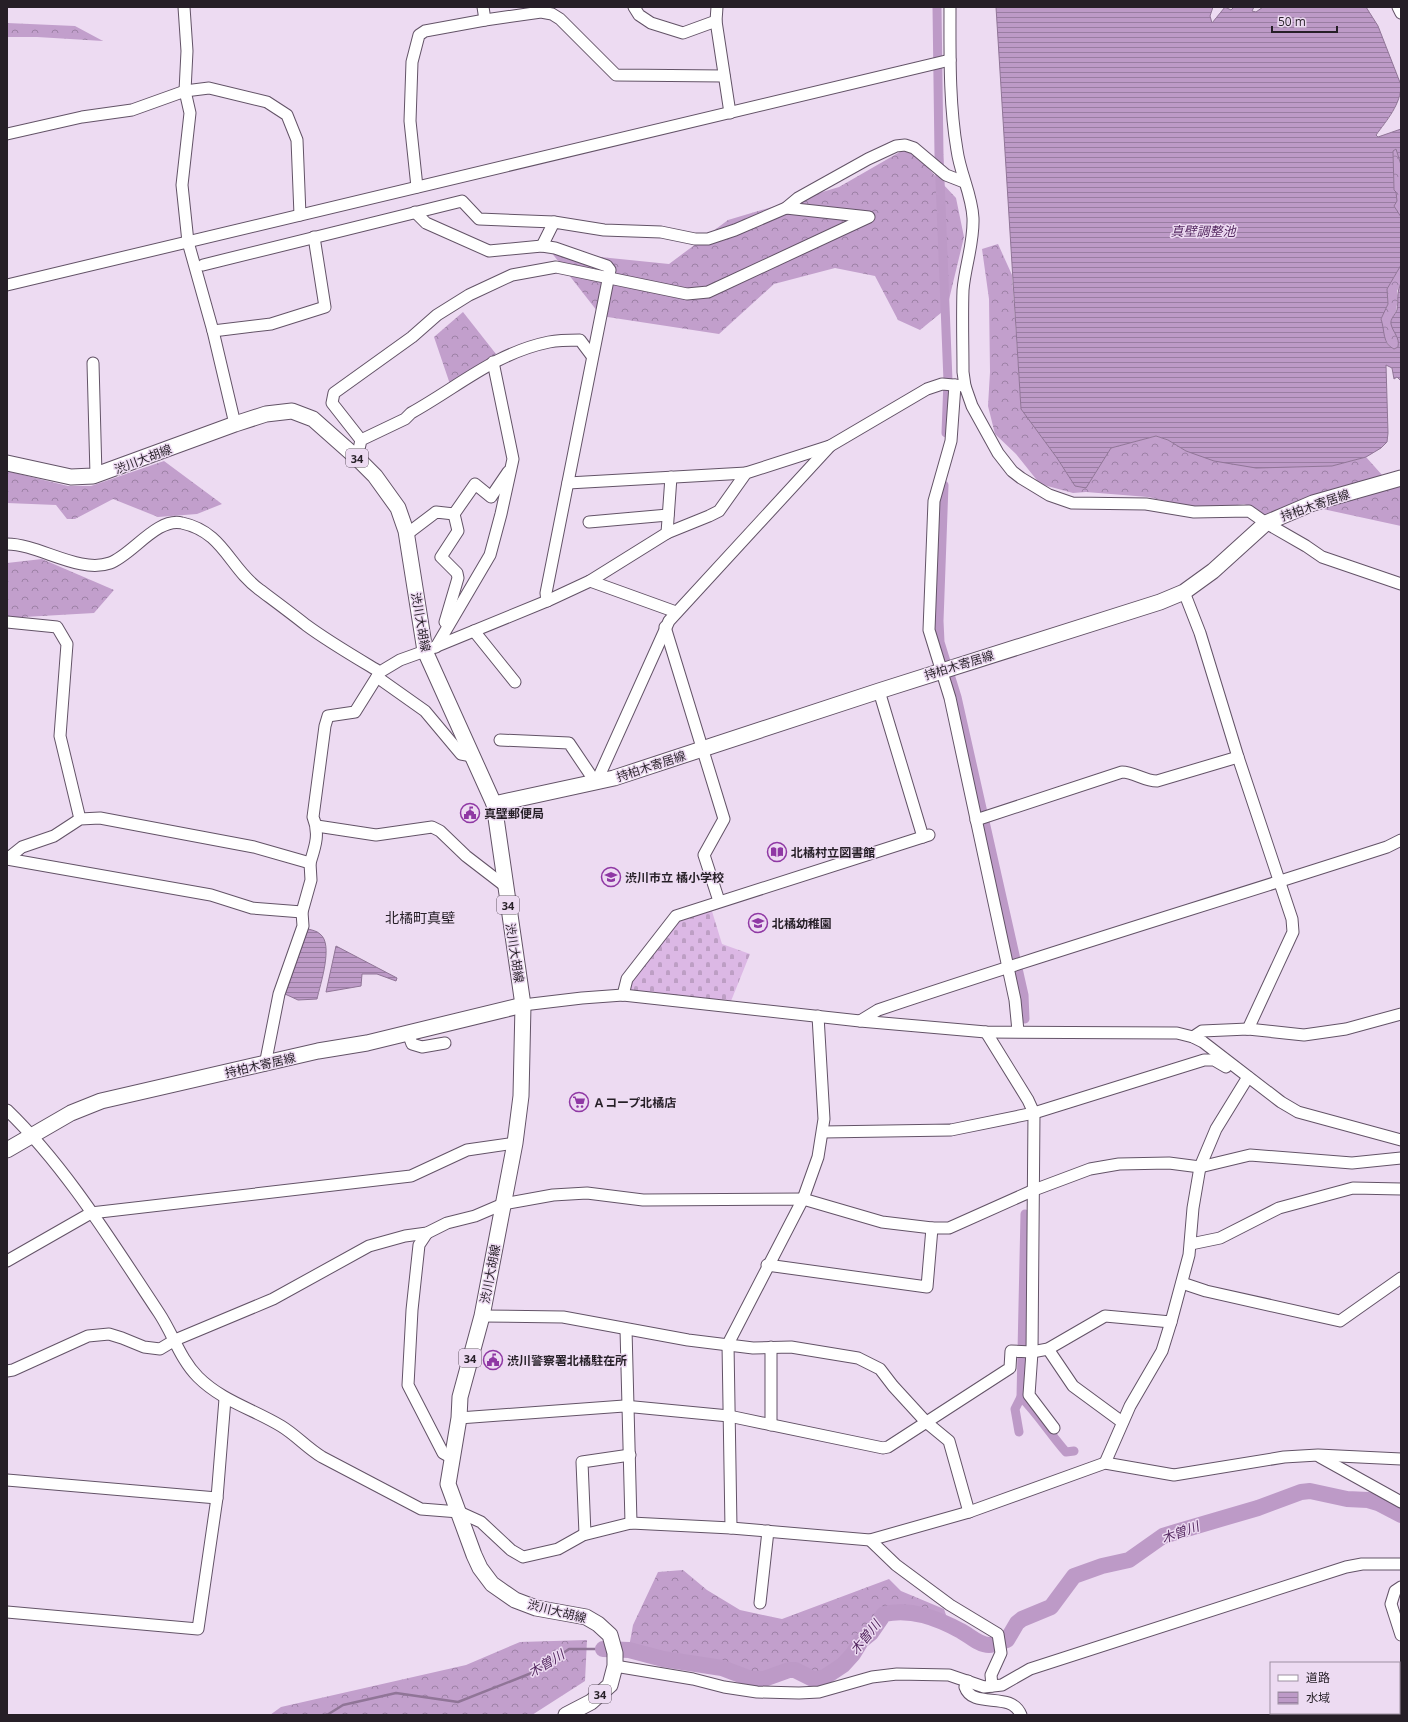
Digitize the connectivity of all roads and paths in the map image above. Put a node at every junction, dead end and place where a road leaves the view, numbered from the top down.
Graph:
1 (184, 7) edge
2 (483, 7) edge
3 (634, 7) edge
4 (717, 7) edge
5 (950, 7) edge
6 (1398, 7) edge
7 (1401, 13) edge
8 (485, 20) junction
9 (716, 20) junction
10 (950, 60) junction
11 (724, 76) junction
12 (185, 91) junction
13 (730, 113) junction
14 (7, 134) edge
15 (964, 182) junction
16 (417, 187) junction
17 (786, 208) junction
18 (415, 212) junction
19 (300, 215) junction
20 (554, 222) junction
21 (314, 237) junction
22 (188, 242) junction
23 (542, 246) junction
24 (203, 265) dead end
25 (610, 277) junction
26 (7, 285) edge
27 (213, 331) junction
28 (592, 356) junction
29 (93, 362) dead end
30 (493, 362) junction
31 (953, 385) junction
32 (235, 424) junction
33 (361, 440) junction
34 (830, 446) junction
35 (357, 458) junction
36 (7, 463) edge
37 (512, 467) junction
38 (746, 473) junction
39 (96, 475) junction
40 (671, 477) junction
41 (1401, 478) edge
42 (568, 483) junction
43 (454, 514) junction
44 (668, 515) junction
45 (589, 522) dead end
46 (1266, 523) junction
47 (667, 533) junction
48 (407, 534) junction
49 (7, 544) edge
50 (590, 581) junction
51 (1401, 584) edge
52 (1184, 592) junction
53 (547, 601) junction
54 (676, 612) junction
55 (7, 622) edge
56 (448, 625) junction
57 (665, 627) junction
58 (474, 631) junction
59 (431, 649) junction
60 (947, 669) junction
61 (378, 675) junction
62 (515, 682) dead end
63 (879, 691) junction
64 (500, 740) dead end
65 (702, 750) junction
66 (472, 756) junction
67 (1238, 757) junction
68 (596, 783) junction
69 (494, 804) junction
70 (80, 818) junction
71 (978, 820) junction
72 (317, 826) junction
73 (1401, 840) edge
74 (7, 859) edge
75 (310, 863) junction
76 (1280, 881) junction
77 (505, 886) junction
78 (719, 901) junction
79 (302, 912) junction
80 (1008, 966) junction
81 (623, 995) junction
82 (523, 1005) junction
83 (1401, 1014) edge
84 (818, 1016) junction
85 (860, 1021) junction
86 (1248, 1029) junction
87 (1018, 1031) junction
88 (986, 1032) junction
89 (408, 1033) junction
90 (1194, 1037) junction
91 (445, 1043) dead end
92 (265, 1065) junction
93 (1247, 1079) junction
94 (7, 1110) edge
95 (1034, 1113) junction
96 (823, 1132) junction
97 (33, 1135) junction
98 (1401, 1140) edge
99 (515, 1143) junction
100 (7, 1150) edge
101 (1401, 1158) edge
102 (1200, 1167) junction
103 (1401, 1189) edge
104 (1034, 1190) junction
105 (803, 1199) junction
106 (503, 1204) junction
107 (91, 1213) junction
108 (932, 1228) junction
109 (427, 1233) junction
110 (1191, 1244) junction
111 (7, 1261) edge
112 (767, 1265) junction
113 (1401, 1278) edge
114 (1182, 1282) junction
115 (482, 1316) junction
116 (1172, 1322) junction
117 (626, 1328) junction
118 (175, 1340) junction
119 (728, 1344) junction
120 (771, 1347) junction
121 (1048, 1349) junction
122 (1029, 1352) junction
123 (7, 1371) edge
124 (226, 1399) junction
125 (628, 1406) junction
126 (730, 1416) junction
127 (459, 1418) junction
128 (926, 1422) junction
129 (1122, 1422) junction
130 (770, 1424) junction
131 (1054, 1428) dead end
132 (630, 1455) junction
133 (1318, 1455) junction
134 (452, 1458) junction
135 (1401, 1459) edge
136 (1105, 1463) junction
137 (7, 1480) edge
138 (217, 1498) junction
139 (1401, 1502) edge
140 (459, 1512) junction
141 (969, 1512) junction
142 (631, 1523) junction
143 (731, 1528) junction
144 (768, 1531) junction
145 (585, 1534) junction
146 (870, 1540) junction
147 (1401, 1564) edge
148 (1401, 1588) edge
149 (760, 1603) dead end
150 (7, 1612) edge
151 (1401, 1635) edge
152 (615, 1662) junction
153 (968, 1681) junction
154 (992, 1686) junction
155 (566, 1715) edge
156 (1021, 1715) edge

1 - 12 street
2 - 8 street
3 - 9 street
4 - 9 street
5 - 10 street
6 - 7 street
8 - 11 street
8 - 16 street
9 - 11 street
10 - 13 street
10 - 15 street
11 - 13 street
12 - 14 street
12 - 19 street
12 - 22 street
13 - 16 street
15 - 17 street
15 - 31 street
16 - 19 street
17 - 20 street
17 - 25 street
18 - 20 street
18 - 21 street
18 - 23 street
19 - 22 street
20 - 23 street
21 - 24 street
21 - 27 street
22 - 26 street
22 - 27 street
23 - 25 street
25 - 28 street
25 - 33 street
27 - 32 street
28 - 30 street
28 - 42 street
29 - 39 street
30 - 33 street
30 - 37 street
31 - 34 street
31 - 46 street
31 - 60 street
32 - 35 main road, 渋川大胡線 / 34
32 - 39 main road, 渋川大胡線 / 34
33 - 35 street
34 - 38 street
34 - 54 street
35 - 48 main road, 渋川大胡線 / 34
36 - 39 main road, 渋川大胡線 / 34
37 - 43 street
37 - 56 street
38 - 40 street
38 - 47 street
40 - 42 street
40 - 44 street
41 - 46 main road, 持柏木寄居線
42 - 53 street
43 - 48 street
43 - 56 street
44 - 45 street
44 - 47 street
46 - 51 street
46 - 52 main road, 持柏木寄居線
47 - 50 street
48 - 59 main road, 渋川大胡線 / 34
49 - 61 street
50 - 53 street
50 - 54 street
52 - 60 main road, 持柏木寄居線
52 - 67 street
53 - 58 street
54 - 57 street
55 - 70 street
56 - 59 street
57 - 65 street
57 - 68 street
58 - 59 street
58 - 62 street
59 - 61 street
59 - 66 main road, 渋川大胡線 / 34
60 - 63 main road, 持柏木寄居線
60 - 71 street
61 - 66 street
61 - 72 street
63 - 65 main road, 持柏木寄居線
63 - 78 street
64 - 68 street
65 - 68 main road, 持柏木寄居線
65 - 78 street
66 - 69 main road, 渋川大胡線 / 34
67 - 71 street
67 - 76 street
68 - 69 main road, 持柏木寄居線
69 - 77 main road, 渋川大胡線 / 34
70 - 74 street
70 - 75 street
71 - 80 street
72 - 75 street
72 - 77 street
73 - 76 street
74 - 79 street
75 - 79 street
76 - 80 street
76 - 86 street
77 - 82 main road, 渋川大胡線 / 34
78 - 81 street
79 - 92 street
80 - 85 street
80 - 87 street
81 - 82 street
81 - 84 street
82 - 89 main road, 持柏木寄居線
82 - 99 main road, 渋川大胡線 / 34
83 - 86 street
84 - 85 street
84 - 96 street
85 - 88 street
86 - 90 street
87 - 88 street
87 - 90 street
88 - 95 street
89 - 91 street
89 - 92 main road, 持柏木寄居線
90 - 93 street
92 - 97 main road, 持柏木寄居線
93 - 95 street
93 - 98 street
93 - 102 street
94 - 97 street
95 - 96 street
95 - 104 street
96 - 105 street
97 - 100 main road, 持柏木寄居線
97 - 107 street
99 - 106 main road, 渋川大胡線 / 34
99 - 107 street
101 - 102 street
102 - 104 street
102 - 110 street
103 - 110 street
104 - 108 street
104 - 122 street
105 - 106 street
105 - 108 street
105 - 112 street
106 - 109 street
106 - 115 main road, 渋川大胡線 / 34
107 - 111 street
107 - 118 street
108 - 112 street
109 - 118 street
109 - 134 street
110 - 114 street
112 - 119 street
113 - 114 street
114 - 116 street
115 - 117 street
115 - 127 main road, 渋川大胡線 / 34
116 - 121 street
116 - 129 street
117 - 119 street
117 - 125 street
118 - 123 street
118 - 124 street
119 - 120 street
119 - 126 street
120 - 128 street
120 - 130 street
121 - 122 street
121 - 129 street
122 - 128 street
122 - 131 street
124 - 138 street
124 - 140 street
125 - 126 street
125 - 127 street
125 - 132 street
126 - 130 street
126 - 143 street
127 - 134 main road, 渋川大胡線 / 34
128 - 130 street
128 - 141 street
129 - 136 street
132 - 142 street
132 - 145 street
133 - 135 street
133 - 136 street
133 - 139 street
134 - 140 main road, 渋川大胡線 / 34
136 - 141 street
137 - 138 street
138 - 150 street
140 - 145 street
140 - 152 main road, 渋川大胡線 / 34
141 - 146 street
142 - 143 street
142 - 145 street
143 - 144 street
144 - 146 street
144 - 149 street
146 - 154 street
147 - 154 street
148 - 151 street
152 - 153 street
152 - 155 main road, 渋川大胡線 / 34
153 - 154 street
153 - 156 street

